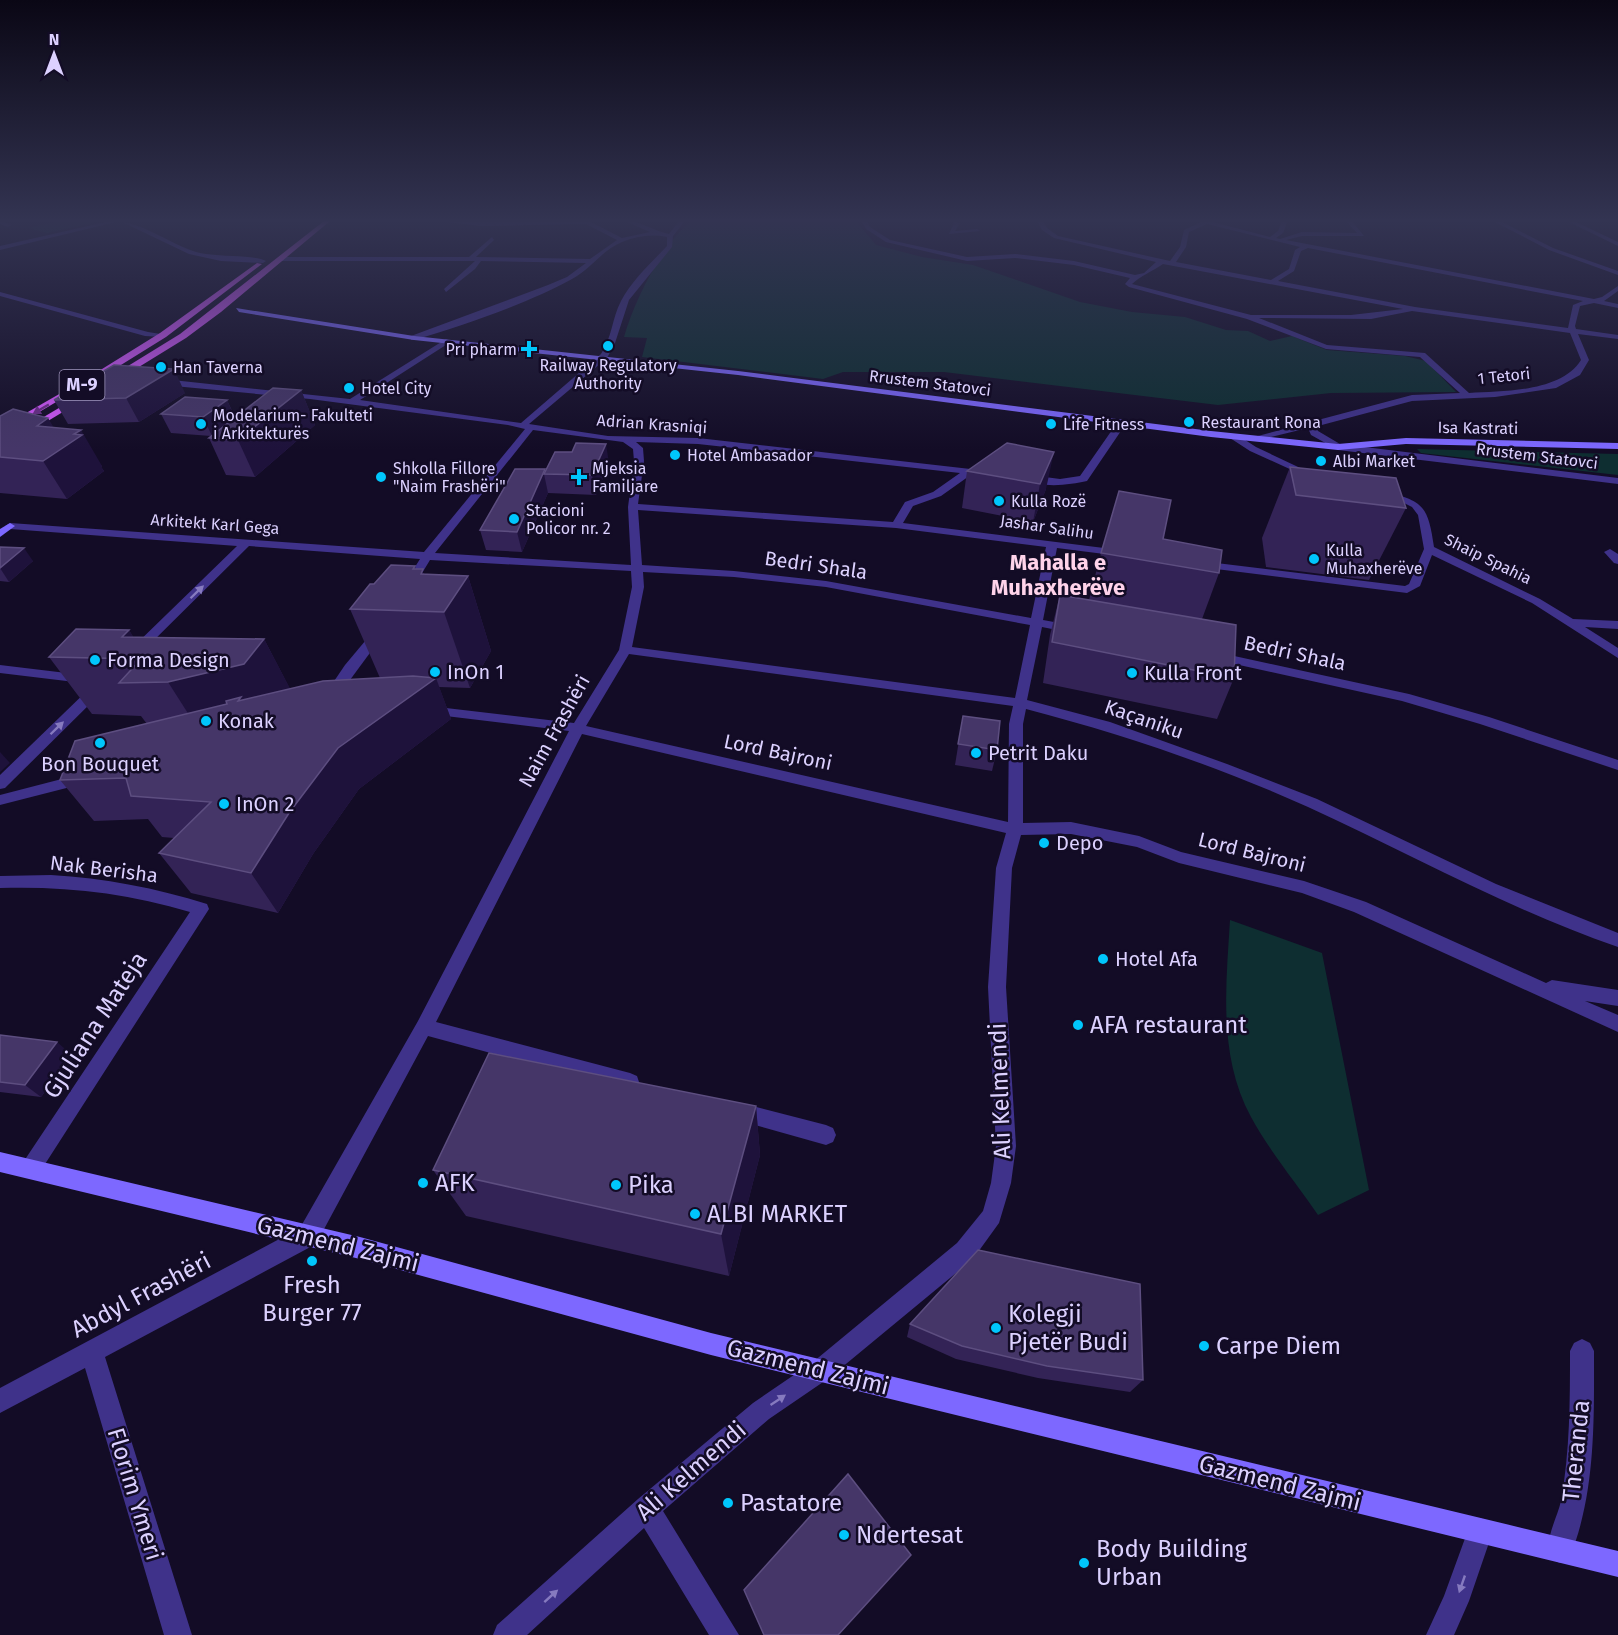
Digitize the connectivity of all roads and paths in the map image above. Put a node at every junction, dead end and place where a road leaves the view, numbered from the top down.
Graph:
1 (12, 297) edge
2 (213, 297) edge
3 (233, 297) edge
4 (524, 297) edge
5 (627, 297) edge
6 (1174, 297) edge
7 (1357, 297) edge
8 (1566, 297) edge
9 (1606, 297) edge
10 (1590, 302) junction
11 (1618, 306) edge
12 (1416, 309) junction
13 (239, 310) dead end
14 (1245, 316) junction
15 (1574, 331) junction
16 (163, 335) junction
17 (1618, 337) edge
18 (414, 339) junction
19 (446, 341) junction
20 (602, 358) junction
21 (115, 378) junction
22 (136, 380) edge
23 (147, 381) edge
24 (86, 382) edge
25 (105, 384) edge
26 (76, 388) edge
27 (1467, 395) junction
28 (85, 396) edge
29 (352, 401) junction
30 (1122, 422) junction
31 (1314, 425) junction
32 (527, 427) junction
33 (0, 432) edge
34 (1233, 436) junction
35 (1257, 439) junction
36 (626, 440) junction
37 (1618, 446) edge
38 (0, 447) edge
39 (1338, 447) junction
40 (970, 471) junction
41 (992, 474) edge
42 (1015, 477) edge
43 (1317, 477) edge
44 (1618, 481) edge
45 (1369, 491) edge
46 (633, 507) junction
47 (896, 525) junction
48 (5, 526) edge
49 (0, 534) edge
50 (246, 543) junction
51 (1052, 544) junction
52 (1429, 549) junction
53 (1135, 555) edge
54 (427, 556) junction
55 (1182, 561) edge
56 (636, 567) junction
57 (405, 594) edge
58 (1038, 622) junction
59 (387, 623) edge
60 (1572, 624) junction
61 (1618, 625) edge
62 (1084, 631) edge
63 (625, 650) junction
64 (1201, 654) edge
65 (1618, 654) edge
66 (121, 665) edge
67 (0, 669) edge
68 (1021, 703) junction
69 (325, 707) edge
70 (419, 709) edge
71 (577, 730) junction
72 (1618, 765) edge
73 (91, 776) edge
74 (0, 784) edge
75 (0, 800) edge
76 (1014, 829) junction
77 (0, 882) edge
78 (201, 909) joint
79 (1618, 940) edge
80 (1531, 985) junction
81 (1618, 998) edge
82 (1618, 1024) edge
83 (424, 1027) junction
84 (642, 1086) edge
85 (723, 1107) edge
86 (826, 1135) dead end
87 (0, 1162) edge
88 (31, 1168) junction
89 (308, 1236) junction
90 (1582, 1351) dead end
91 (92, 1353) junction
92 (821, 1370) junction
93 (0, 1401) edge
94 (647, 1508) junction
95 (1480, 1531) junction
96 (1560, 1550) junction
97 (1618, 1564) edge
98 (178, 1635) edge
99 (507, 1635) edge
100 (725, 1635) edge
101 (1440, 1635) edge

1 - 16 street
2 - 16 main road, M-9
3 - 21 main road, M-9
4 - 18 street
5 - 20 street
6 - 14 street
7 - 12 street
8 - 10 street
9 - 10 street, 1 Tetori
10 - 11 street
10 - 15 street, 1 Tetori
12 - 14 street
12 - 15 street
13 - 18 street, Rrustem Statovci
14 - 27 street
15 - 17 street
15 - 27 street, 1 Tetori
16 - 24 main road, M-9
18 - 19 street, Rrustem Statovci
19 - 20 street, Rrustem Statovci
19 - 29 street
20 - 30 street, Rrustem Statovci
20 - 32 street
21 - 22 street
21 - 25 main road, M-9
23 - 29 street, Adrian Krasniqi
26 -> 33 main road, M-9
27 - 31 street, 1 Tetori
28 - 38 main road, M-9
29 - 32 street, Adrian Krasniqi
30 - 34 street, Rrustem Statovci
30 - 42 street
31 - 35 street, 1 Tetori
31 - 39 street
32 - 36 street, Adrian Krasniqi
32 - 54 street
34 - 35 street, Rrustem Statovci
34 - 43 street
35 - 39 street, Rrustem Statovci
36 - 40 street, Adrian Krasniqi
36 - 46 street, Naim Frashëri
37 - 39 street, Isa Kastrati
39 - 44 street, Rrustem Statovci
40 - 41 street, Adrian Krasniqi
40 - 47 street
45 - 52 street, Shaip Spahia
46 - 47 street, Jashar Salihu
46 - 56 street, Naim Frashëri
47 - 51 street, Jashar Salihu
48 - 49 street
48 - 50 street, Arkitekt Karl Gega
50 - 54 street, Arkitekt Karl Gega
66 -> 50 street
51 - 53 street, Jashar Salihu
51 - 58 street, Ali Kelmendi
52 - 55 street
52 - 60 street, Shaip Spahia
54 - 56 street, Arkitekt Karl Gega
54 - 57 street
56 - 58 street, Bedri Shala
56 - 63 street, Naim Frashëri
58 - 62 street, Bedri Shala
58 - 68 street, Ali Kelmendi
59 - 69 street
60 - 61 street
60 - 65 street, Shaip Spahia
63 - 68 street, Kaçaniku
63 - 71 street, Naim Frashëri
64 - 72 street, Bedri Shala
74 -> 67 street
68 - 76 street, Ali Kelmendi
68 - 79 street, Kaçaniku
70 - 71 street, Lord Bajroni
71 - 76 street, Lord Bajroni
71 - 83 street, Naim Frashëri
73 - 75 street
76 - 80 street, Lord Bajroni
76 - 92 street, Ali Kelmendi
77 - 78 street, Nak Berisha
78 - 88 street, Gjuliana Mateja
80 - 81 street, Lord Bajroni
80 - 82 street, Lord Bajroni
83 - 84 street
83 - 89 street, Naim Frashëri
85 - 86 street
87 - 88 street, Gazmend Zajmi
88 - 89 street, Gazmend Zajmi
89 - 91 street, Abdyl Frashëri
89 - 92 street, Gazmend Zajmi
90 - 96 street, Theranda
91 - 93 street, Abdyl Frashëri
91 - 98 street, Florim Ymeri
94 -> 92 street, Ali Kelmendi
92 - 95 street, Gazmend Zajmi
99 -> 94 street, Ali Kelmendi
94 - 100 street
95 - 96 street, Gazmend Zajmi
95 -> 101 street
96 - 97 street, Gazmend Zajmi

